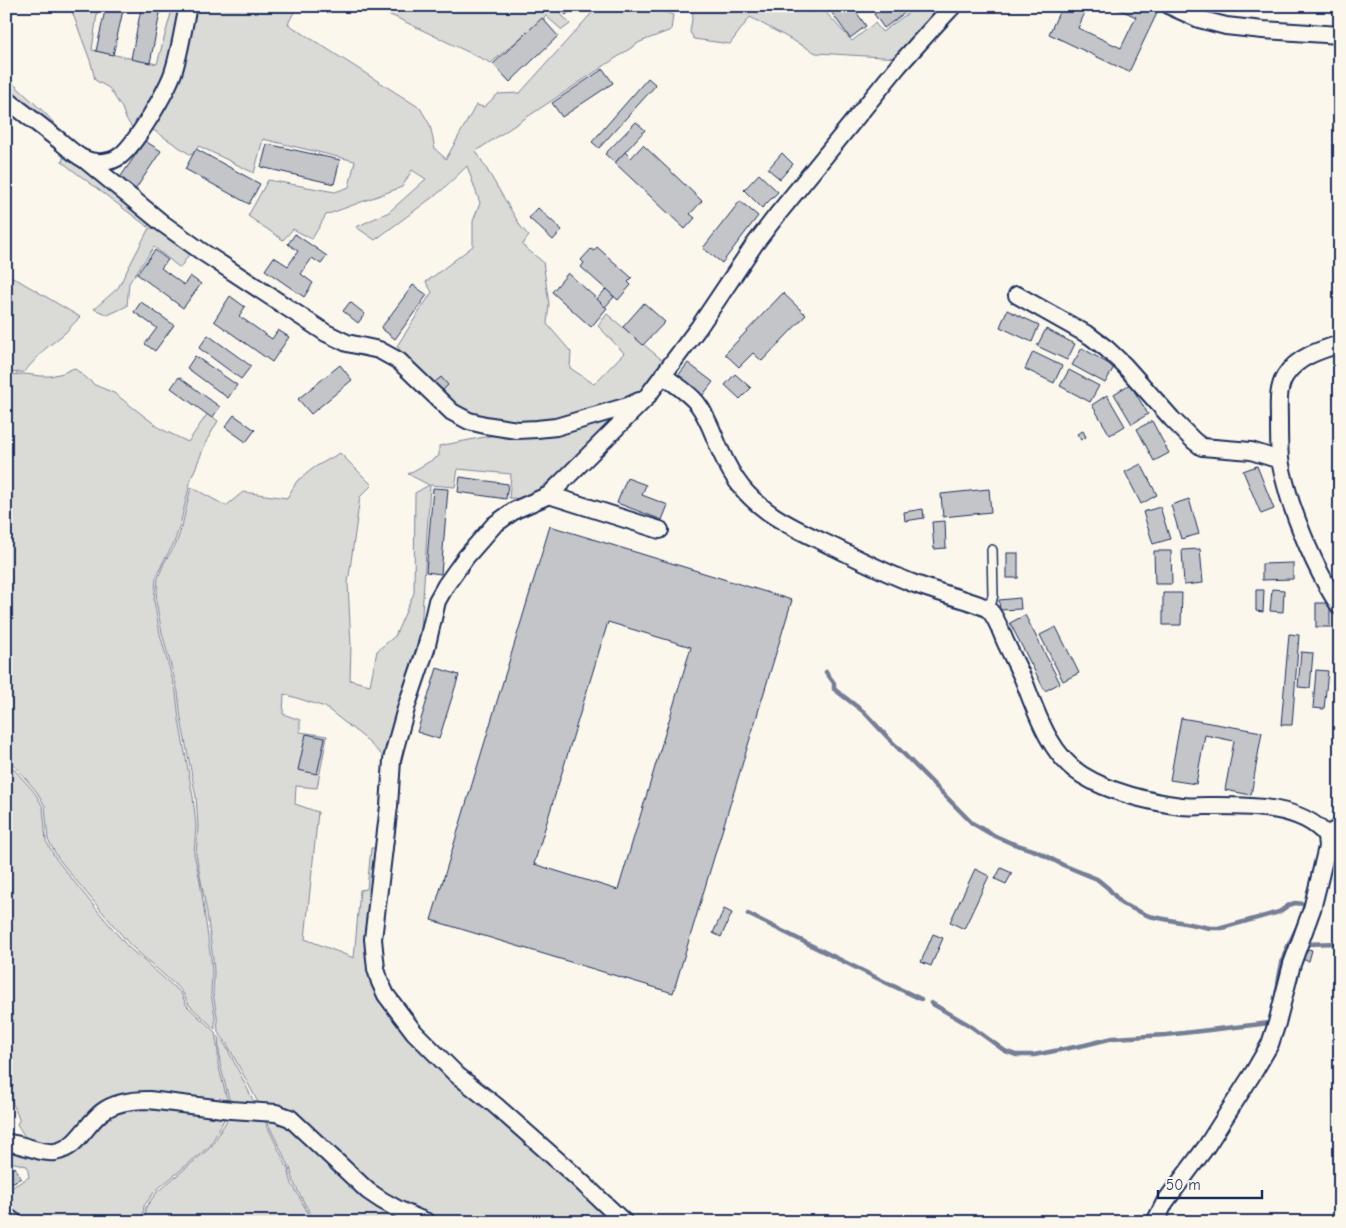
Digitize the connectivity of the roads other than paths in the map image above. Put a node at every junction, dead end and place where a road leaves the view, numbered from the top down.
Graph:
1 (188, 6) edge
2 (953, 6) edge
3 (1170, 6) edge
4 (1340, 35) edge
5 (6, 99) edge
6 (84, 160) junction
7 (1017, 295) dead end
8 (1340, 344) edge
9 (664, 375) junction
10 (646, 398) junction
11 (1280, 460) junction
12 (549, 495) junction
13 (660, 530) dead end
14 (992, 550) dead end
15 (1340, 607) edge
16 (989, 610) junction
17 (1333, 832) edge
18 (6, 1143) edge
19 (6, 1216) edge
20 (14, 1222) edge
21 (427, 1222) edge
22 (624, 1222) edge
23 (1155, 1222) edge

1 - 6 street
2 - 9 street
3 - 4 street
5 - 6 street
6 - 10 street
7 - 11 street
8 - 11 street
9 - 10 street
9 - 16 street
10 - 12 street
11 - 15 street
12 - 13 street
12 - 22 street
14 - 16 lane
16 - 17 street
17 - 23 street
18 - 21 street
19 - 20 street

